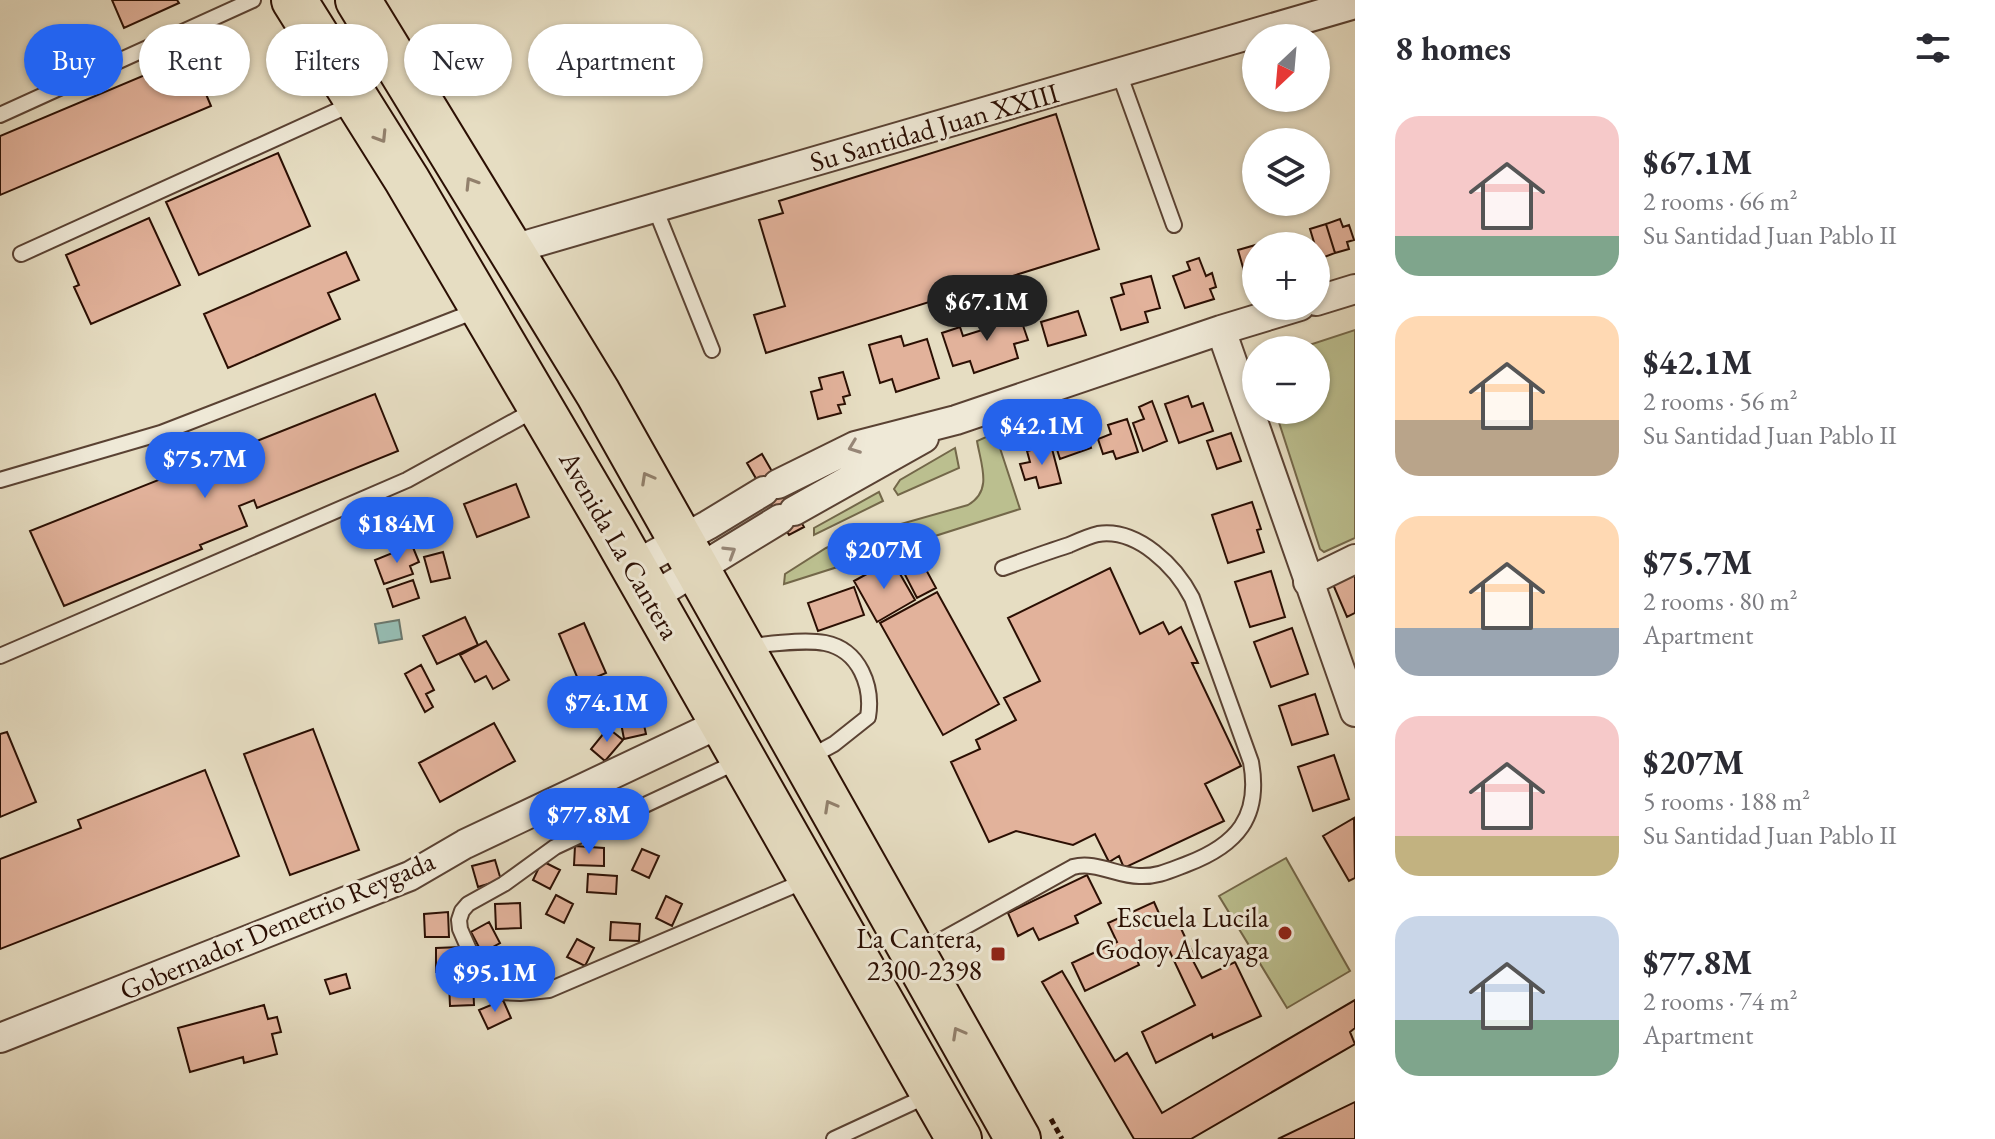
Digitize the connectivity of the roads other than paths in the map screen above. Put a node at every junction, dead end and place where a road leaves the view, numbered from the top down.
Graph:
1 (253, 0) edge
2 (294, 0) edge
3 (358, 0) edge
4 (1355, 4) edge
5 (1119, 73) junction
6 (358, 101) junction
7 (0, 115) edge
8 (655, 208) junction
9 (1174, 225) dead end
10 (513, 249) junction
11 (21, 254) dead end
12 (1355, 289) edge
13 (1330, 297) edge
14 (482, 309) junction
15 (1254, 320) edge
16 (1221, 330) junction
17 (712, 350) dead end
18 (540, 407) junction
19 (956, 420) junction
20 (0, 480) edge
21 (690, 555) junction
22 (1355, 559) edge
23 (1003, 568) dead end
24 (642, 582) junction
25 (1308, 582) junction
26 (740, 646) junction
27 (0, 656) edge
28 (1355, 712) edge
29 (723, 722) junction
30 (744, 759) junction
31 (805, 760) junction
32 (811, 879) junction
33 (915, 955) junction
34 (0, 1038) edge
35 (933, 1093) junction
36 (834, 1139) edge
37 (959, 1139) edge
38 (1018, 1139) edge

1 - 7 lane
2 - 6 highway, Avenida La Cantera
10 -> 3 highway, Avenida La Cantera
4 - 5 street, Su Santidad Juan XXIII
5 - 8 street, Su Santidad Juan XXIII
5 - 9 lane
6 - 11 lane
6 -> 14 highway, Avenida La Cantera
8 - 10 street, Su Santidad Juan XXIII
8 - 17 lane
21 -> 10 highway, Avenida La Cantera
12 - 13 street
14 - 18 highway, Avenida La Cantera
14 - 20 lane
15 - 16 street
16 - 19 street
16 - 25 street
18 - 24 highway, Avenida La Cantera
18 - 27 lane
21 -> 19 street
19 -> 21 street
21 - 24 street
21 - 26 highway, Avenida La Cantera
22 - 25 street
23 - 33 lane
24 - 29 highway, Avenida La Cantera
25 - 28 street
26 - 31 highway, Avenida La Cantera
26 - 31 lane
29 - 30 highway, Avenida La Cantera
29 - 34 street, Gobernador Demetrio Reygada
30 - 32 highway, Avenida La Cantera
30 - 32 lane
33 -> 31 highway, Avenida La Cantera
32 - 35 highway, Avenida La Cantera
38 -> 33 highway, Avenida La Cantera
35 - 36 lane
35 - 37 highway, Avenida La Cantera

